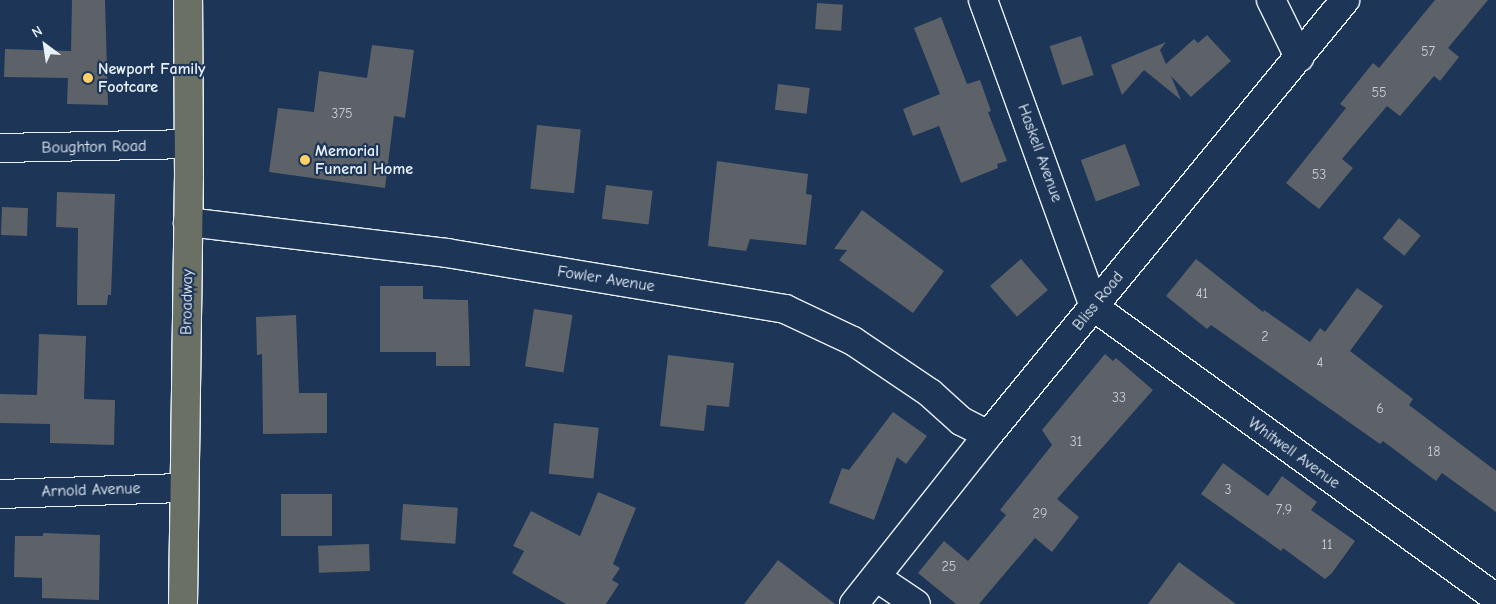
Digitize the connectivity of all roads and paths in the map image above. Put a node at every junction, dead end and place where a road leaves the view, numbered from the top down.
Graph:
1 (188, 0) edge
2 (983, 0) edge
3 (1271, 0) edge
4 (1345, 0) edge
5 (1299, 57) junction
6 (188, 144) junction
7 (0, 148) edge
8 (188, 222) junction
9 (1094, 306) junction
10 (988, 435) junction
11 (183, 488) junction
12 (0, 494) edge
13 (876, 577) junction
14 (1496, 598) edge
15 (183, 604) edge
16 (854, 604) edge
17 (916, 604) edge

1 - 6 main road, Broadway
2 - 9 street, Haskell Avenue
3 - 5 street
4 - 5 street, Bliss Road
5 - 9 street, Bliss Road
6 - 7 street, Boughton Road
6 - 8 main road, Broadway
8 - 10 street, Fowler Avenue
8 - 11 main road, Broadway
9 - 10 street, Bliss Road
9 - 14 street, Whitwell Avenue
10 - 13 street, Bliss Road
11 - 12 street, Arnold Avenue
11 - 15 main road, Broadway
13 - 16 street, Bliss Road
13 - 17 street

